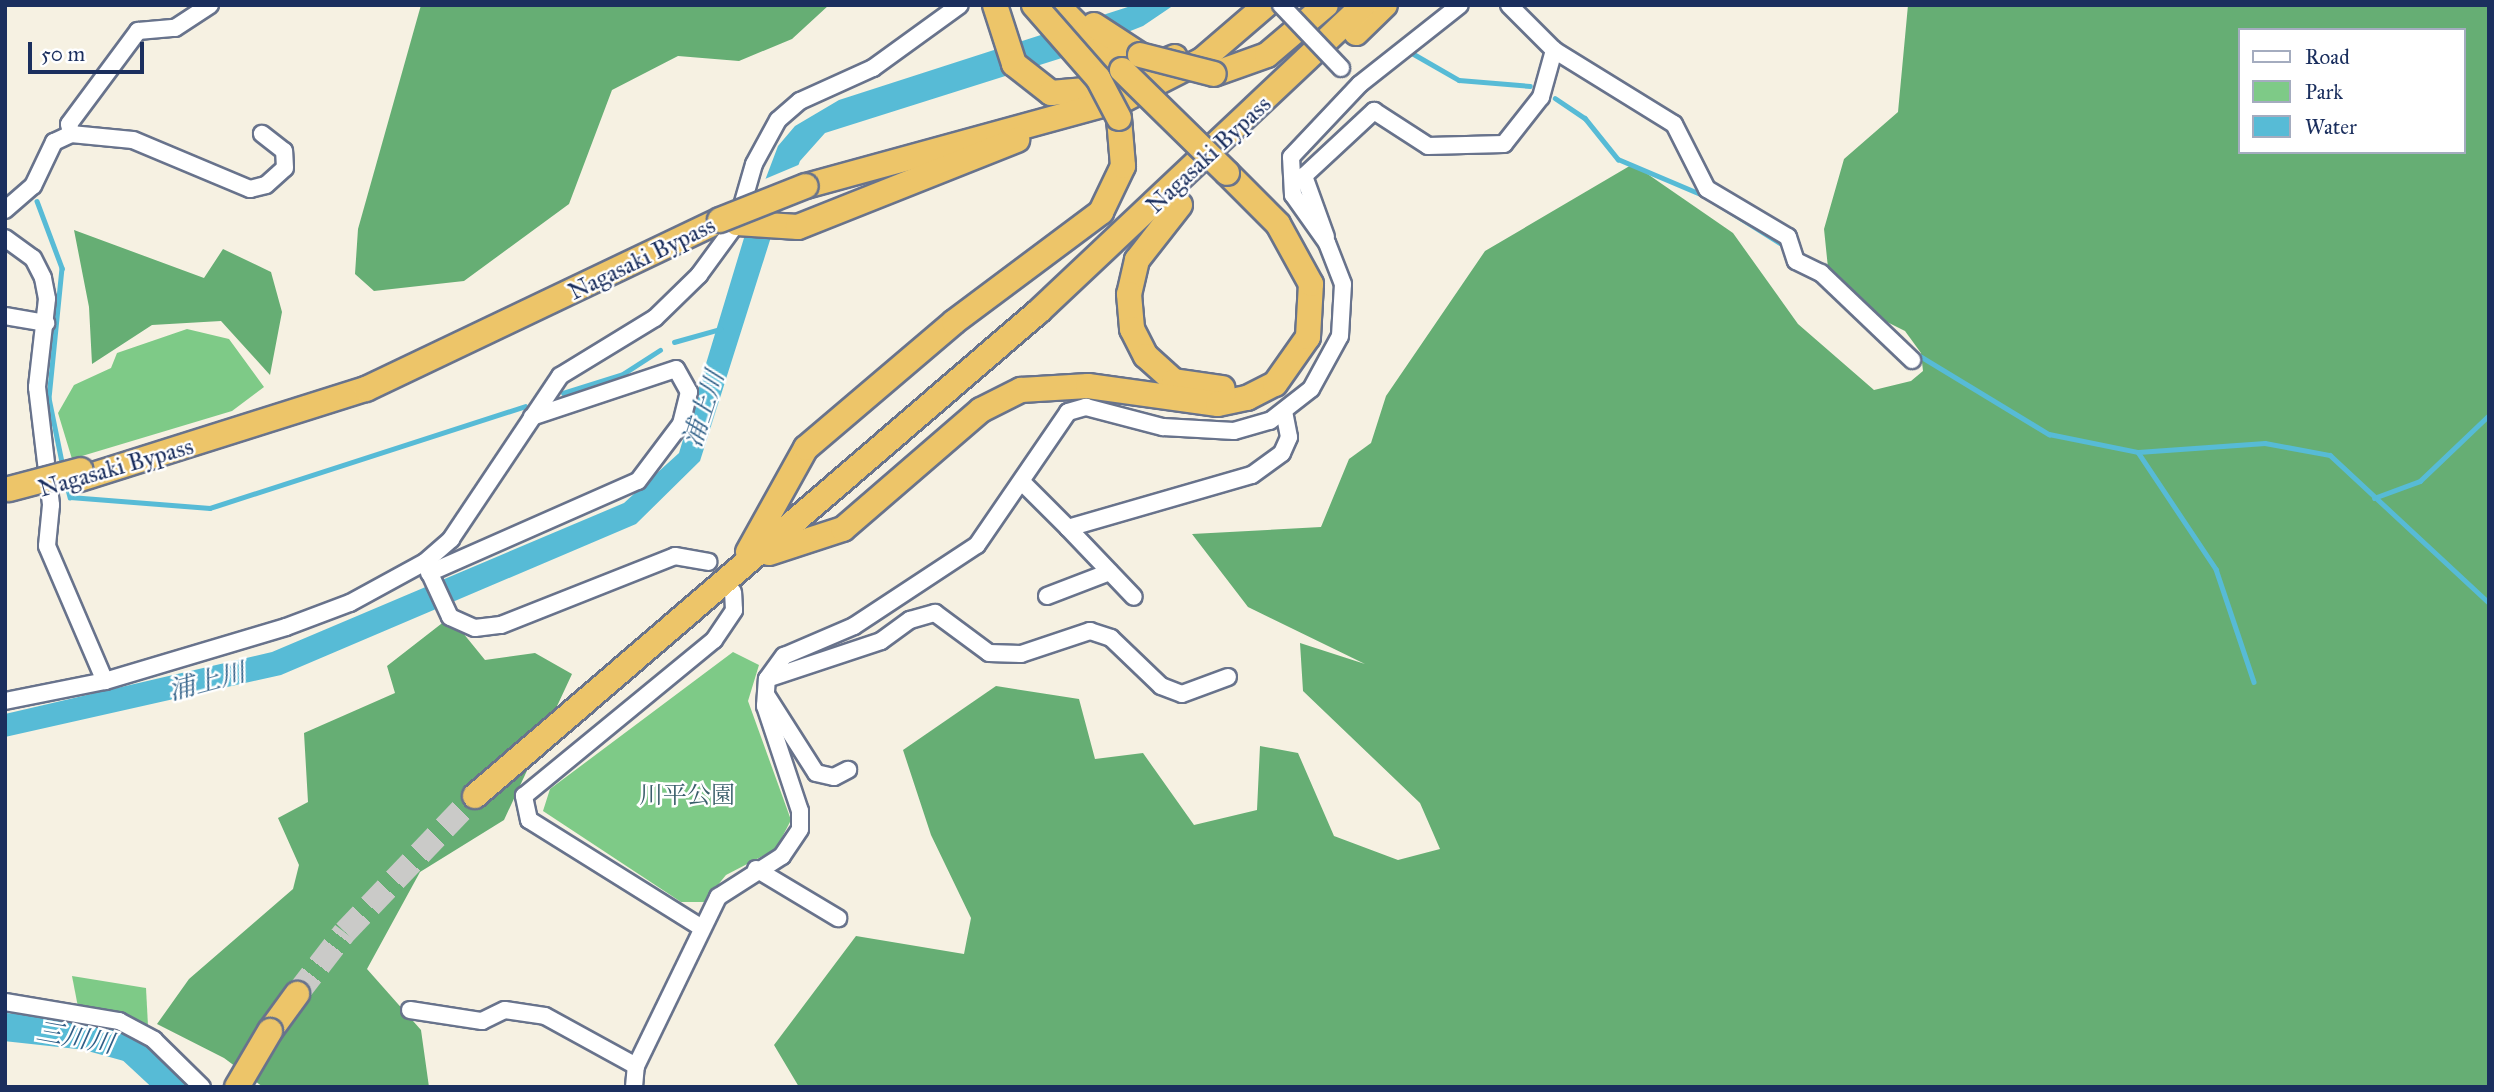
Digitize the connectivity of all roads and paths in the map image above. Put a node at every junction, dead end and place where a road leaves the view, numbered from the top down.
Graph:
1 (209, 5) edge
2 (960, 5) edge
3 (995, 5) edge
4 (1034, 5) edge
5 (1039, 5) edge
6 (1057, 5) edge
7 (1069, 5) edge
8 (1244, 5) edge
9 (1266, 5) edge
10 (1281, 5) edge
11 (1325, 5) edge
12 (1349, 5) edge
13 (1364, 5) edge
14 (1385, 5) edge
15 (1460, 5) edge
16 (1509, 5) edge
17 (1554, 50) junction
18 (1190, 51) junction
19 (1360, 84) junction
20 (1069, 116) junction
21 (71, 134) junction
22 (262, 134) dead end
23 (1222, 176) junction
24 (804, 183) junction
25 (5, 211) edge
26 (730, 220) junction
27 (5, 238) edge
28 (1327, 243) junction
29 (5, 316) edge
30 (46, 323) junction
31 (1912, 360) dead end
32 (1284, 412) junction
33 (532, 417) junction
34 (1022, 482) junction
35 (7, 494) edge
36 (1068, 528) junction
37 (751, 556) junction
38 (708, 562) dead end
39 (427, 568) junction
40 (1110, 572) junction
41 (733, 592) dead end
42 (1047, 596) dead end
43 (1135, 597) dead end
44 (1228, 677) dead end
45 (105, 681) junction
46 (766, 687) junction
47 (5, 701) edge
48 (848, 770) dead end
49 (475, 796) tunnel mouth
50 (756, 869) junction
51 (838, 918) dead end
52 (702, 928) junction
53 (297, 994) tunnel mouth
54 (5, 1002) edge
55 (410, 1010) dead end
56 (636, 1066) junction
57 (202, 1087) edge
58 (237, 1087) edge
59 (634, 1087) edge

1 - 21 street
2 - 26 street
3 - 18 highway
4 - 37 highway, bridge
5 - 23 highway, bridge
6 - 23 highway, bridge
7 - 11 highway, bridge
8 - 18 highway, Nagasaki Bypass
9 - 20 highway, Nagasaki Bypass
10 - 19 street, bridge
12 - 37 highway, Nagasaki Bypass
13 - 37 highway, Nagasaki Bypass
14 - 23 highway
15 - 19 street
16 - 17 street
17 - 28 street
17 - 31 street
18 - 24 highway, Nagasaki Bypass
19 - 28 street
20 - 24 highway, Nagasaki Bypass
20 - 26 highway
21 - 22 street
21 - 25 street
23 - 37 highway
24 - 26 highway, Nagasaki Bypass
26 - 33 street
26 - 35 highway, Nagasaki Bypass, bridge
27 - 30 street
28 - 32 street
29 - 30 street
30 - 45 street
32 - 34 street
32 - 36 street
33 - 39 street
33 - 39 street
34 - 36 street
34 - 46 street
36 - 40 street
37 - 49 highway, Nagasaki Bypass
38 - 39 street
39 - 45 street
40 - 42 street
40 - 43 street
41 - 52 street
44 - 46 street
45 - 47 street
46 - 48 street
46 - 50 street
50 - 51 street
50 - 52 street
52 - 56 street
53 - 58 highway, bridge
54 - 57 street
55 - 56 street
56 - 59 street

